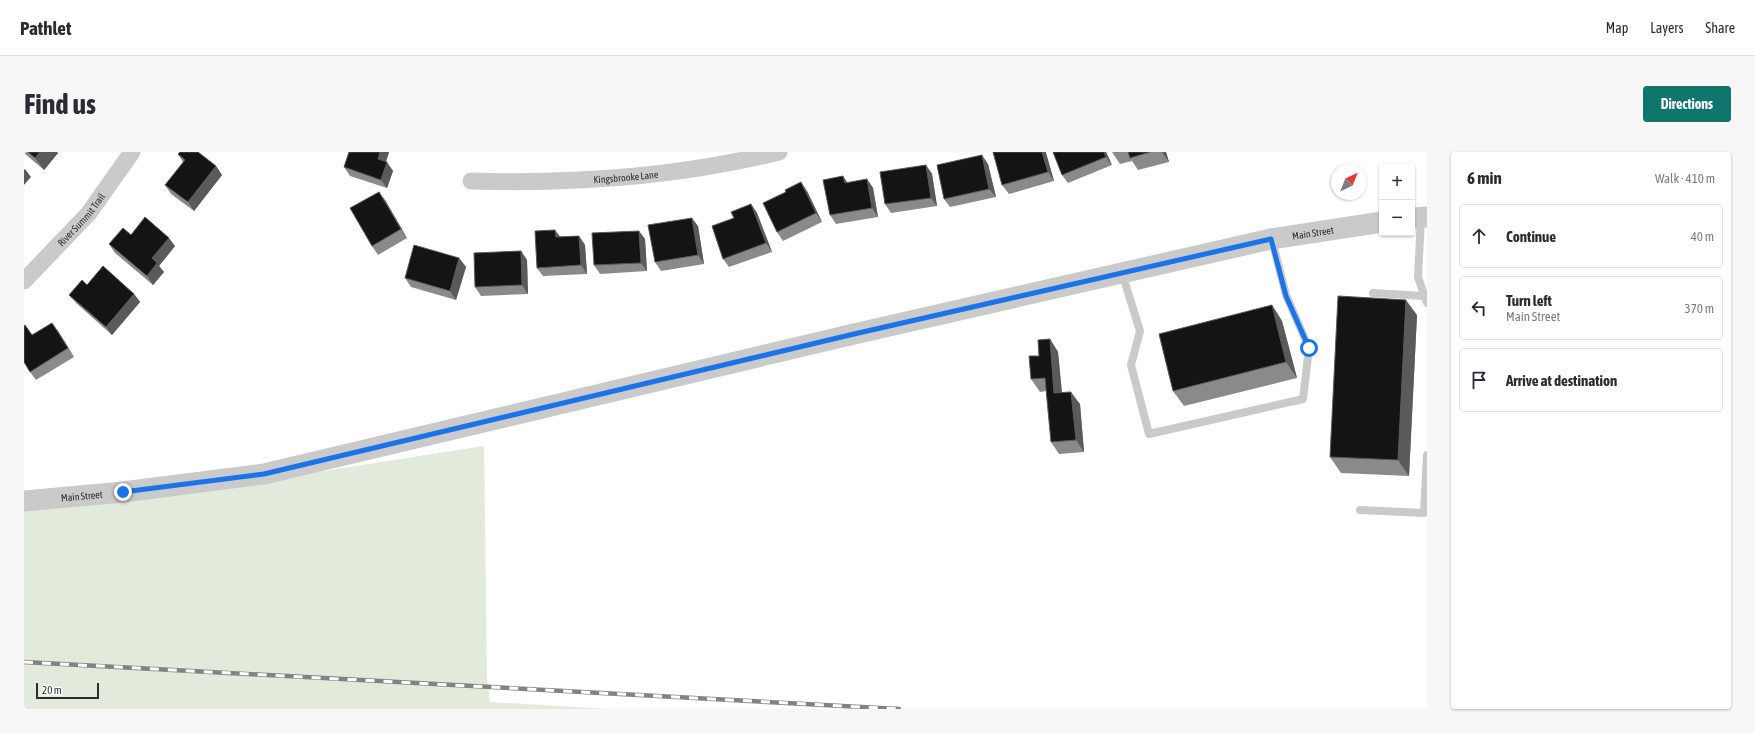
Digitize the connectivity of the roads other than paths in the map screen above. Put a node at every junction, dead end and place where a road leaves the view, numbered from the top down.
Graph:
1 (132, 152) edge
2 (779, 152) edge
3 (470, 181) dead end
4 (1420, 217) edge
5 (1379, 222) edge
6 (1271, 239) junction
7 (1122, 273) junction
8 (24, 281) edge
9 (1373, 293) dead end
10 (1426, 299) edge
11 (1427, 455) edge
12 (24, 501) edge
13 (1360, 510) dead end

1 - 8 street, River Summit Trail
2 - 3 street, Kingsbrooke Lane
4 - 10 lane
5 - 6 street, Main Street
6 - 7 street, Main Street
6 - 7 lane
7 - 12 street, Main Street
9 - 10 lane
11 - 13 lane

